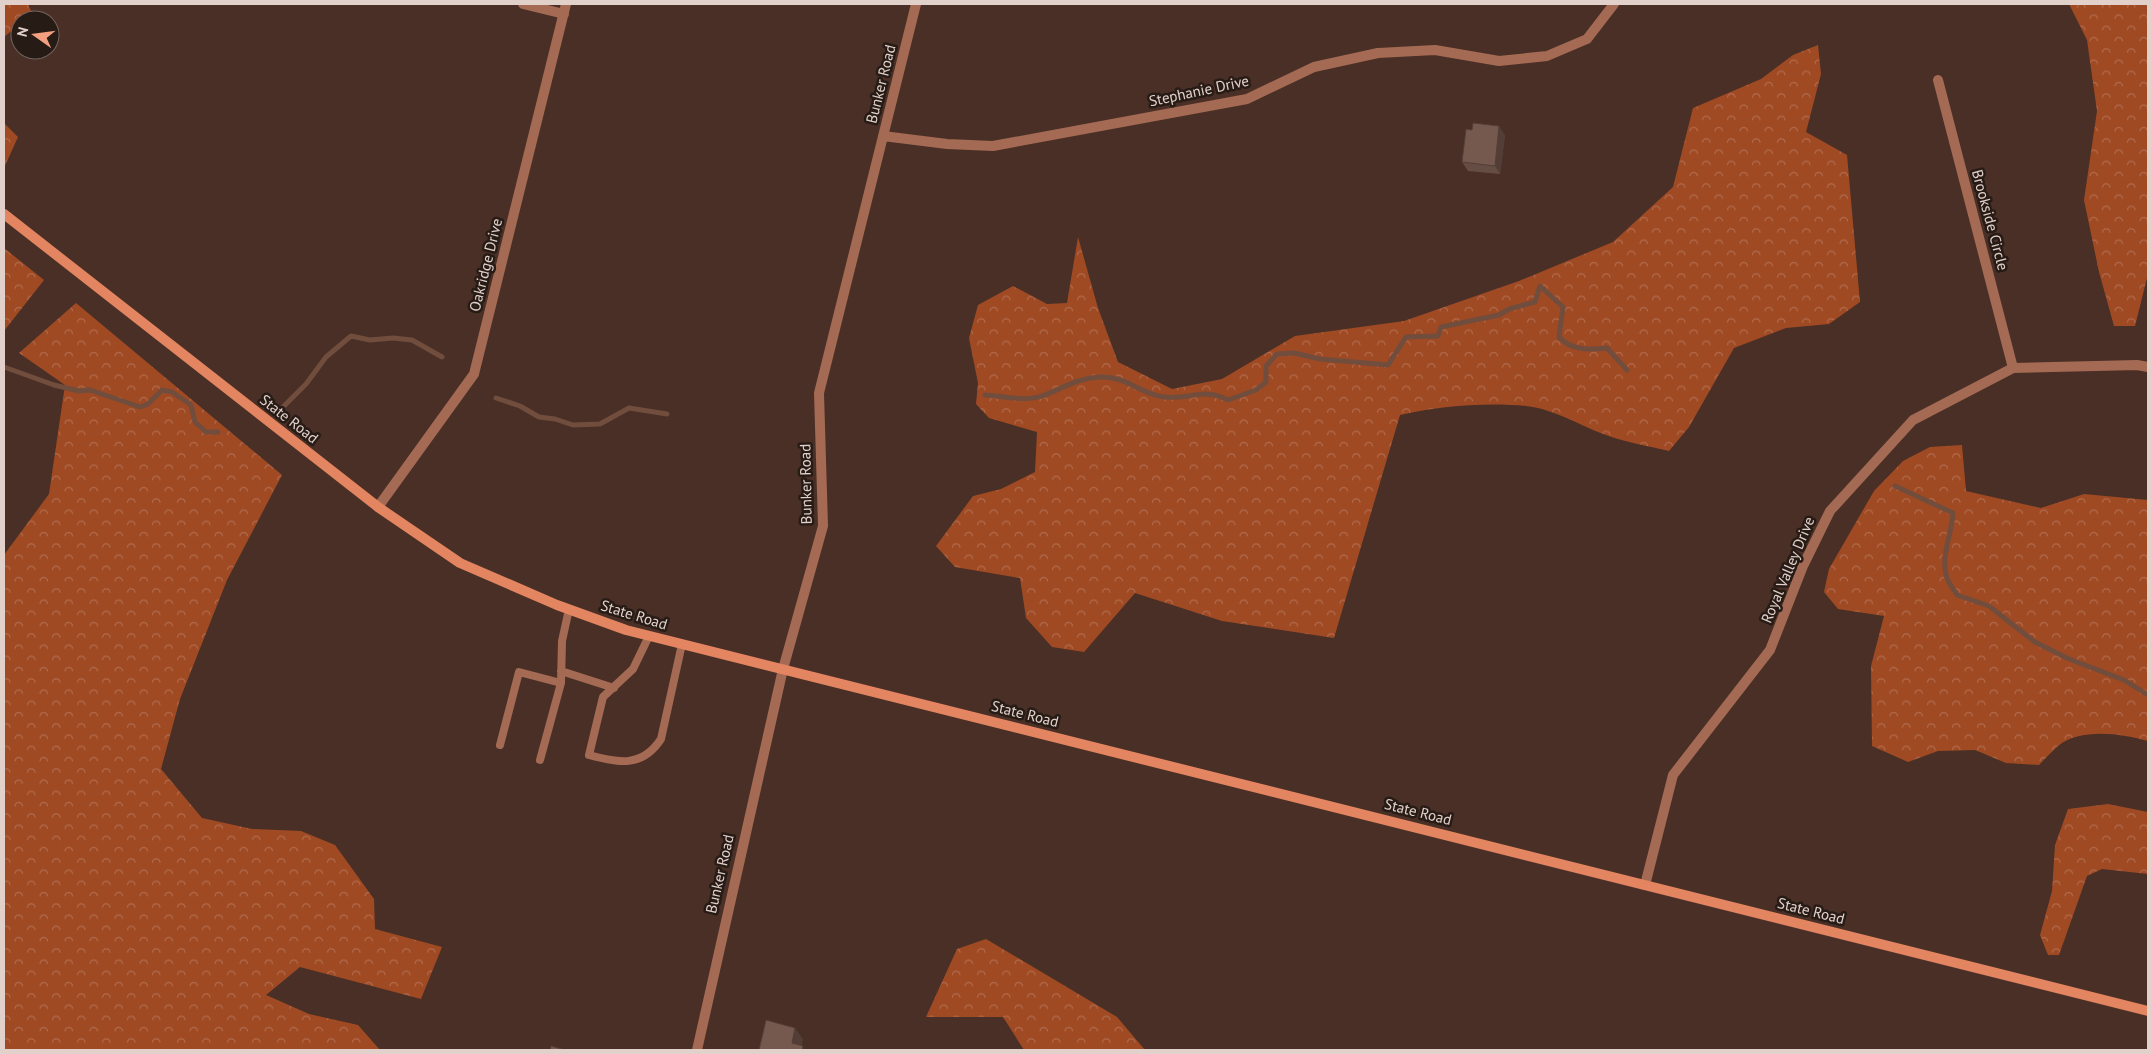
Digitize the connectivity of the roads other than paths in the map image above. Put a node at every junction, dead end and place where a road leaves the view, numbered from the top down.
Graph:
1 (522, 4) edge
2 (916, 4) edge
3 (1614, 4) edge
4 (565, 9) edge
5 (1938, 80) dead end
6 (883, 136) junction
7 (4, 214) edge
8 (2013, 368) junction
9 (2148, 368) edge
10 (378, 507) junction
11 (568, 609) junction
12 (648, 636) junction
13 (682, 644) junction
14 (782, 669) junction
15 (561, 671) junction
16 (561, 683) junction
17 (614, 688) junction
18 (500, 745) dead end
19 (540, 760) dead end
20 (1645, 884) junction
21 (2148, 1011) edge
22 (697, 1050) edge

1 - 4 street
2 - 6 street, Bunker Road
3 - 6 street, Stephanie Drive
4 - 10 street, Oakridge Drive
5 - 8 street, Brookside Circle
6 - 14 street, Bunker Road
7 - 10 main road, State Road
8 - 9 street, Royal Valley Drive
8 - 20 street, Royal Valley Drive
10 - 11 main road, State Road
11 - 12 main road, State Road
11 - 15 lane
12 - 13 main road, State Road
12 - 17 lane
13 - 14 main road, State Road
13 - 17 lane
14 - 20 main road, State Road
14 - 22 street, Bunker Road
15 - 16 lane
15 - 17 lane
16 - 18 lane
16 - 19 lane
20 - 21 main road, State Road

